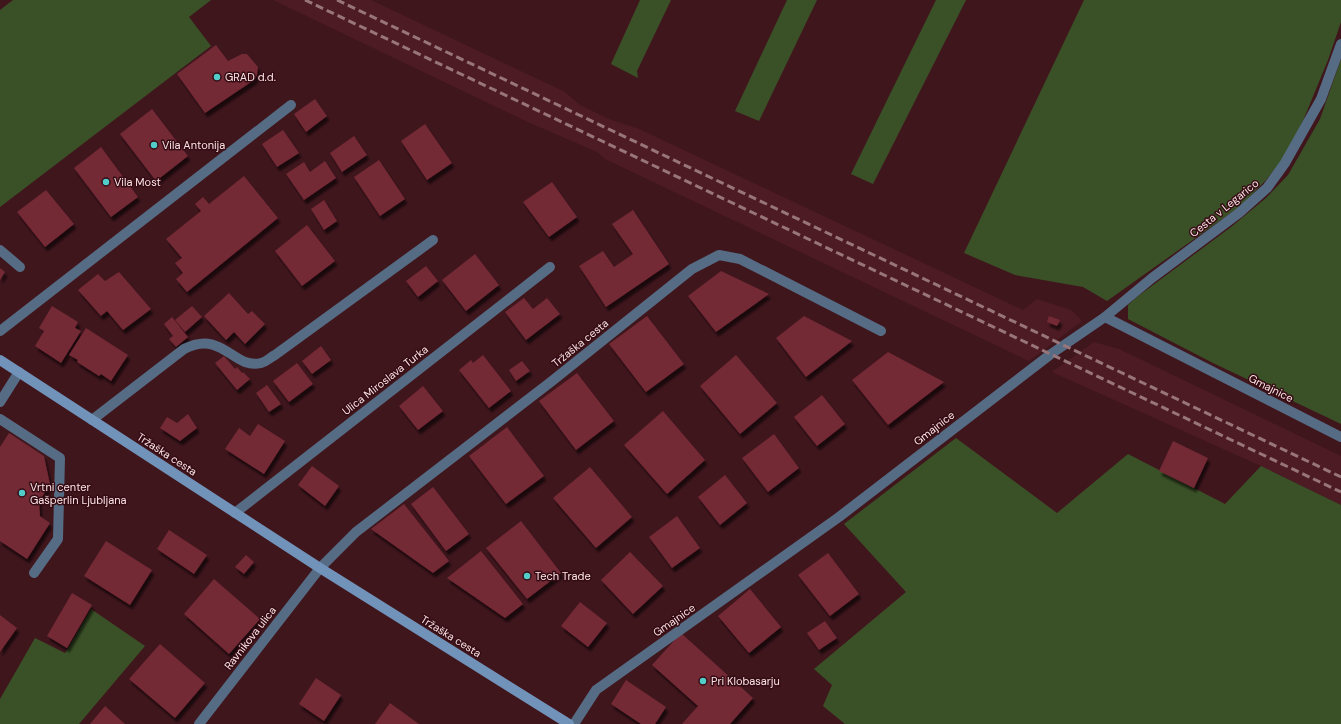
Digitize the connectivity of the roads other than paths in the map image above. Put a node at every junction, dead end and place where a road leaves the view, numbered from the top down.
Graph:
1 (1341, 44) edge
2 (291, 105) dead end
3 (433, 240) dead end
4 (0, 250) edge
5 (20, 267) dead end
6 (550, 267) dead end
7 (1106, 317) junction
8 (0, 331) edge
9 (881, 331) dead end
10 (0, 360) edge
11 (19, 372) junction
12 (0, 402) edge
13 (0, 419) edge
14 (92, 420) junction
15 (1341, 437) edge
16 (235, 512) junction
17 (320, 568) junction
18 (34, 573) dead end
19 (199, 724) edge
20 (569, 724) edge
21 (574, 724) edge

1 - 7 street, Cesta v Legarico
2 - 8 street
3 - 14 street
4 - 5 street
6 - 16 street, Ulica Miroslava Turka
7 - 15 street, Gmajnice
7 - 21 street, Gmajnice
9 - 17 street, Tržaška cesta
10 - 11 main road, Tržaška cesta
11 - 12 street
11 - 14 main road, Tržaška cesta
13 - 18 street
14 - 16 main road, Tržaška cesta
16 - 17 main road, Tržaška cesta
17 - 19 street, Ravnikova ulica
17 - 20 main road, Tržaška cesta

